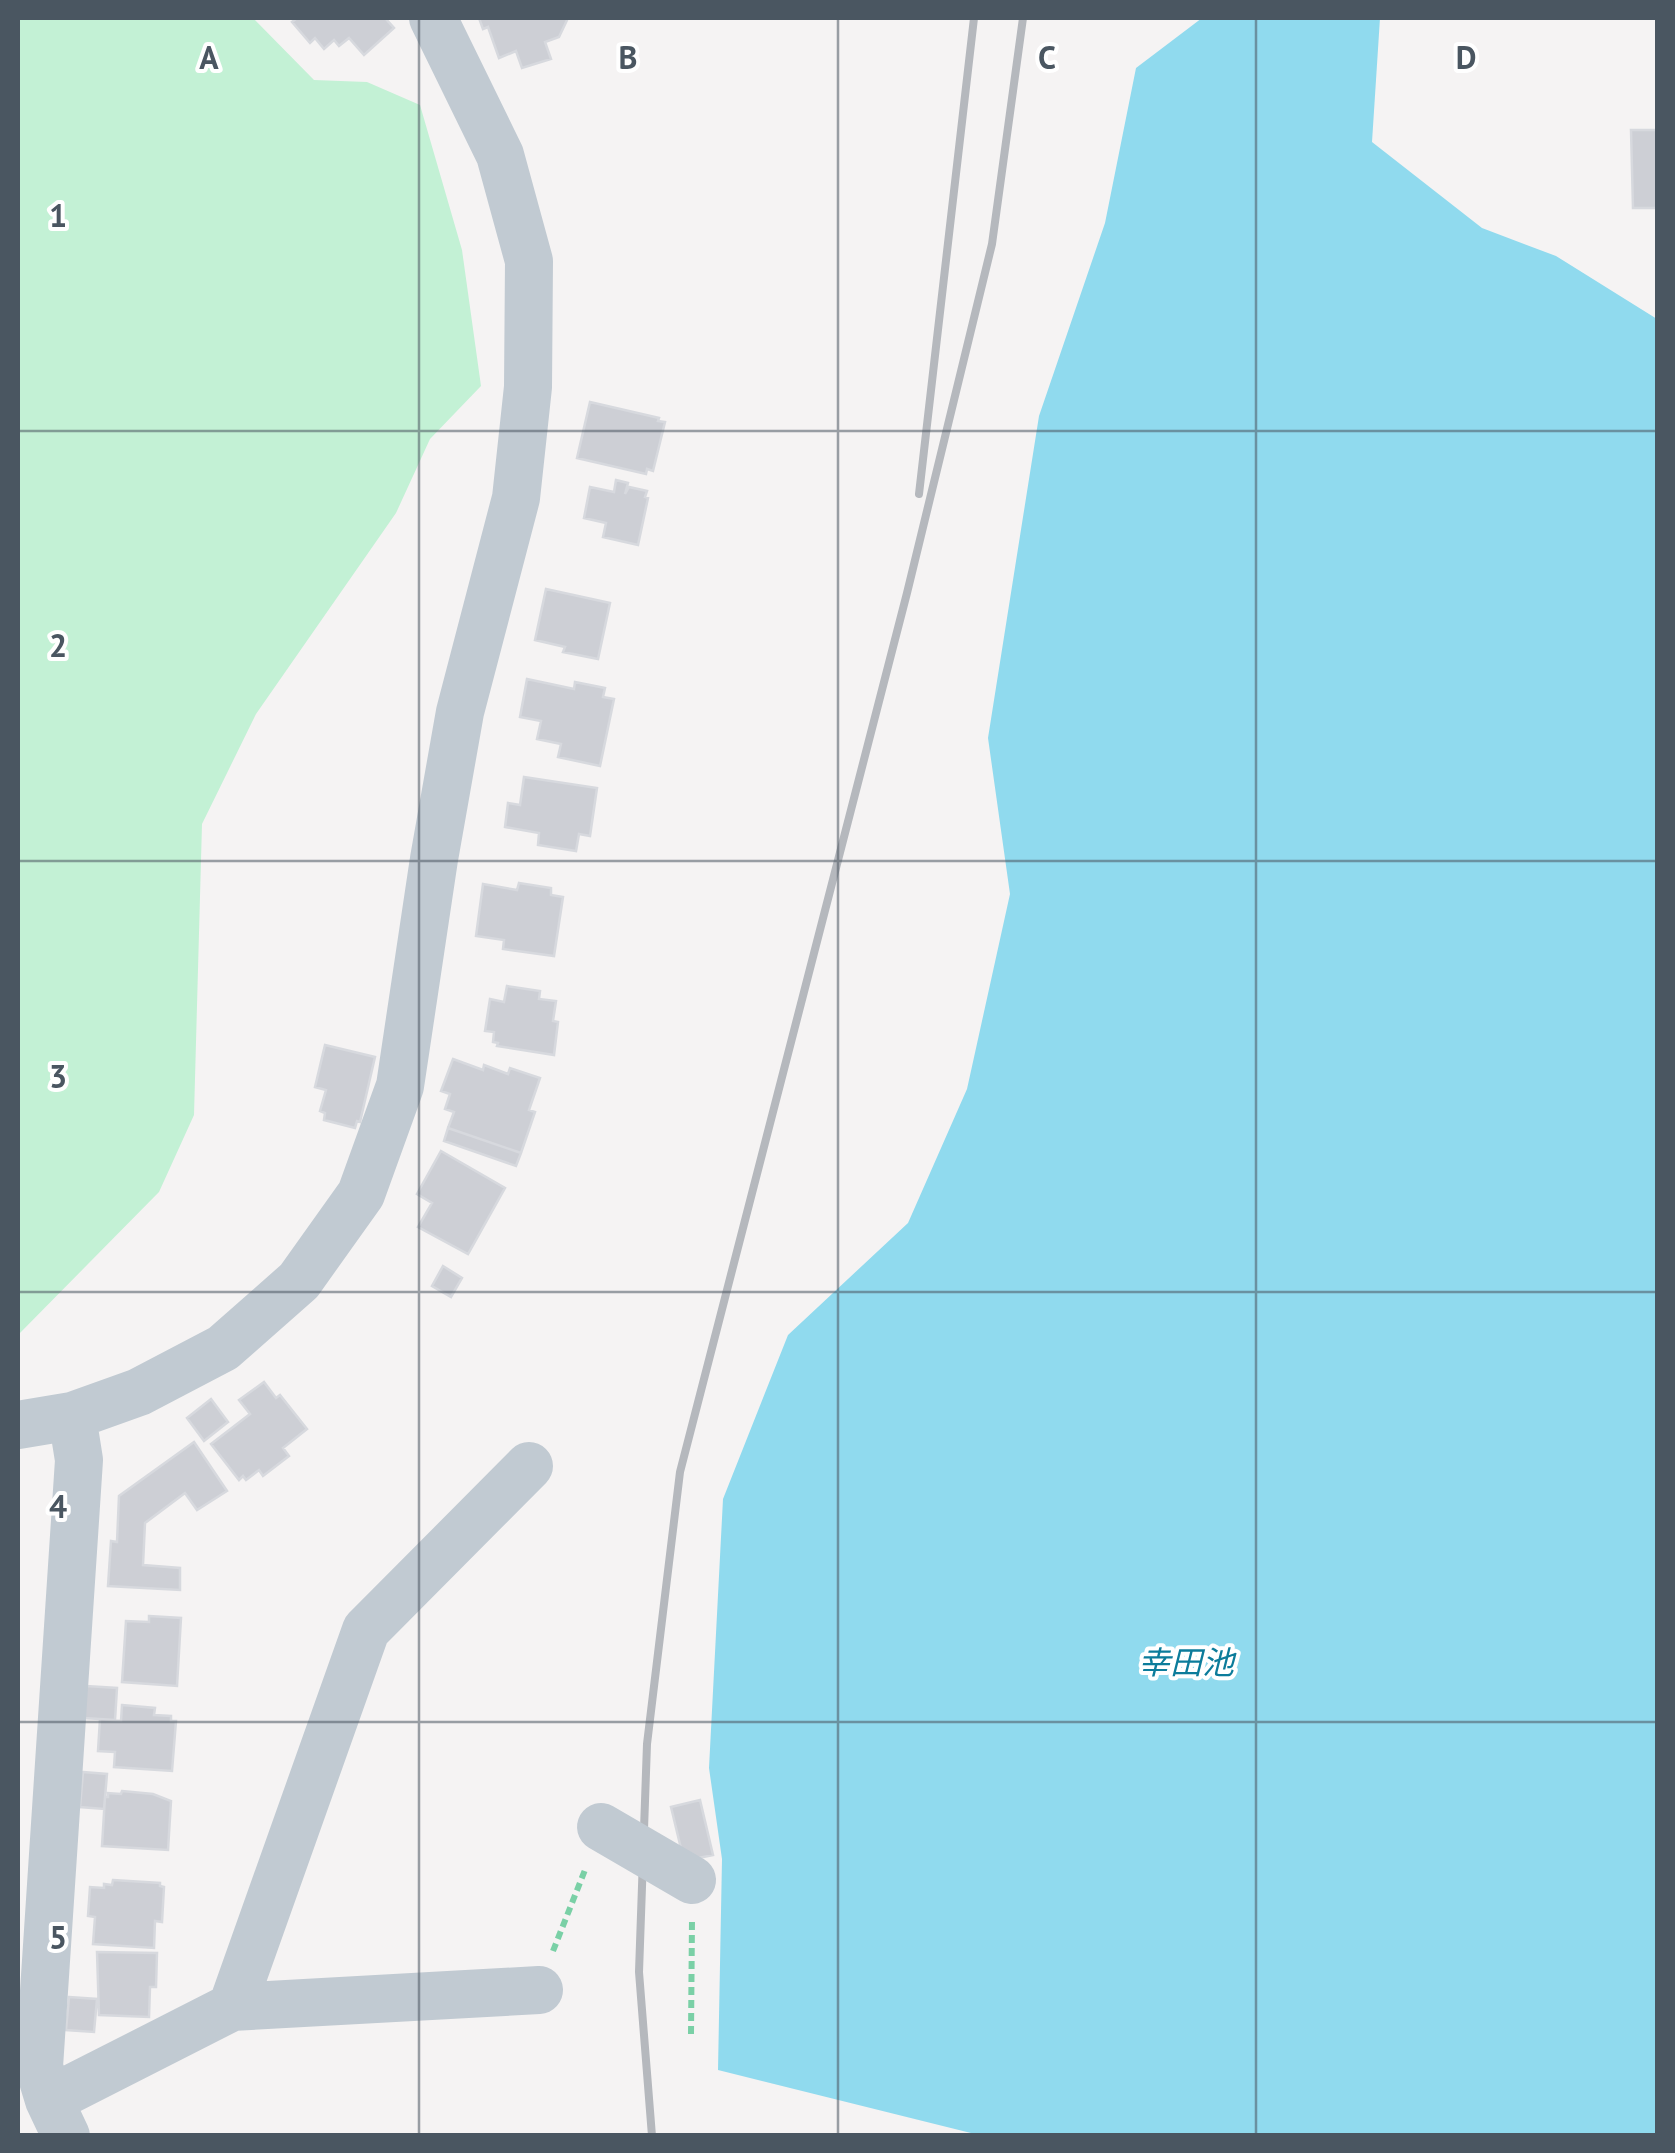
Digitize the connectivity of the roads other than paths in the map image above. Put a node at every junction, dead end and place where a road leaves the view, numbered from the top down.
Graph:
1 (433, 18) edge
2 (72, 1416) junction
3 (18, 1425) edge
4 (529, 1466) dead end
5 (601, 1828) road end
6 (692, 1880) road end
7 (538, 1990) road end
8 (232, 2007) junction
9 (57, 2118) edge

1 - 2 street
2 - 3 street
2 - 9 street
4 - 8 street
5 - 6 street, bridge
7 - 8 street
8 - 9 street

